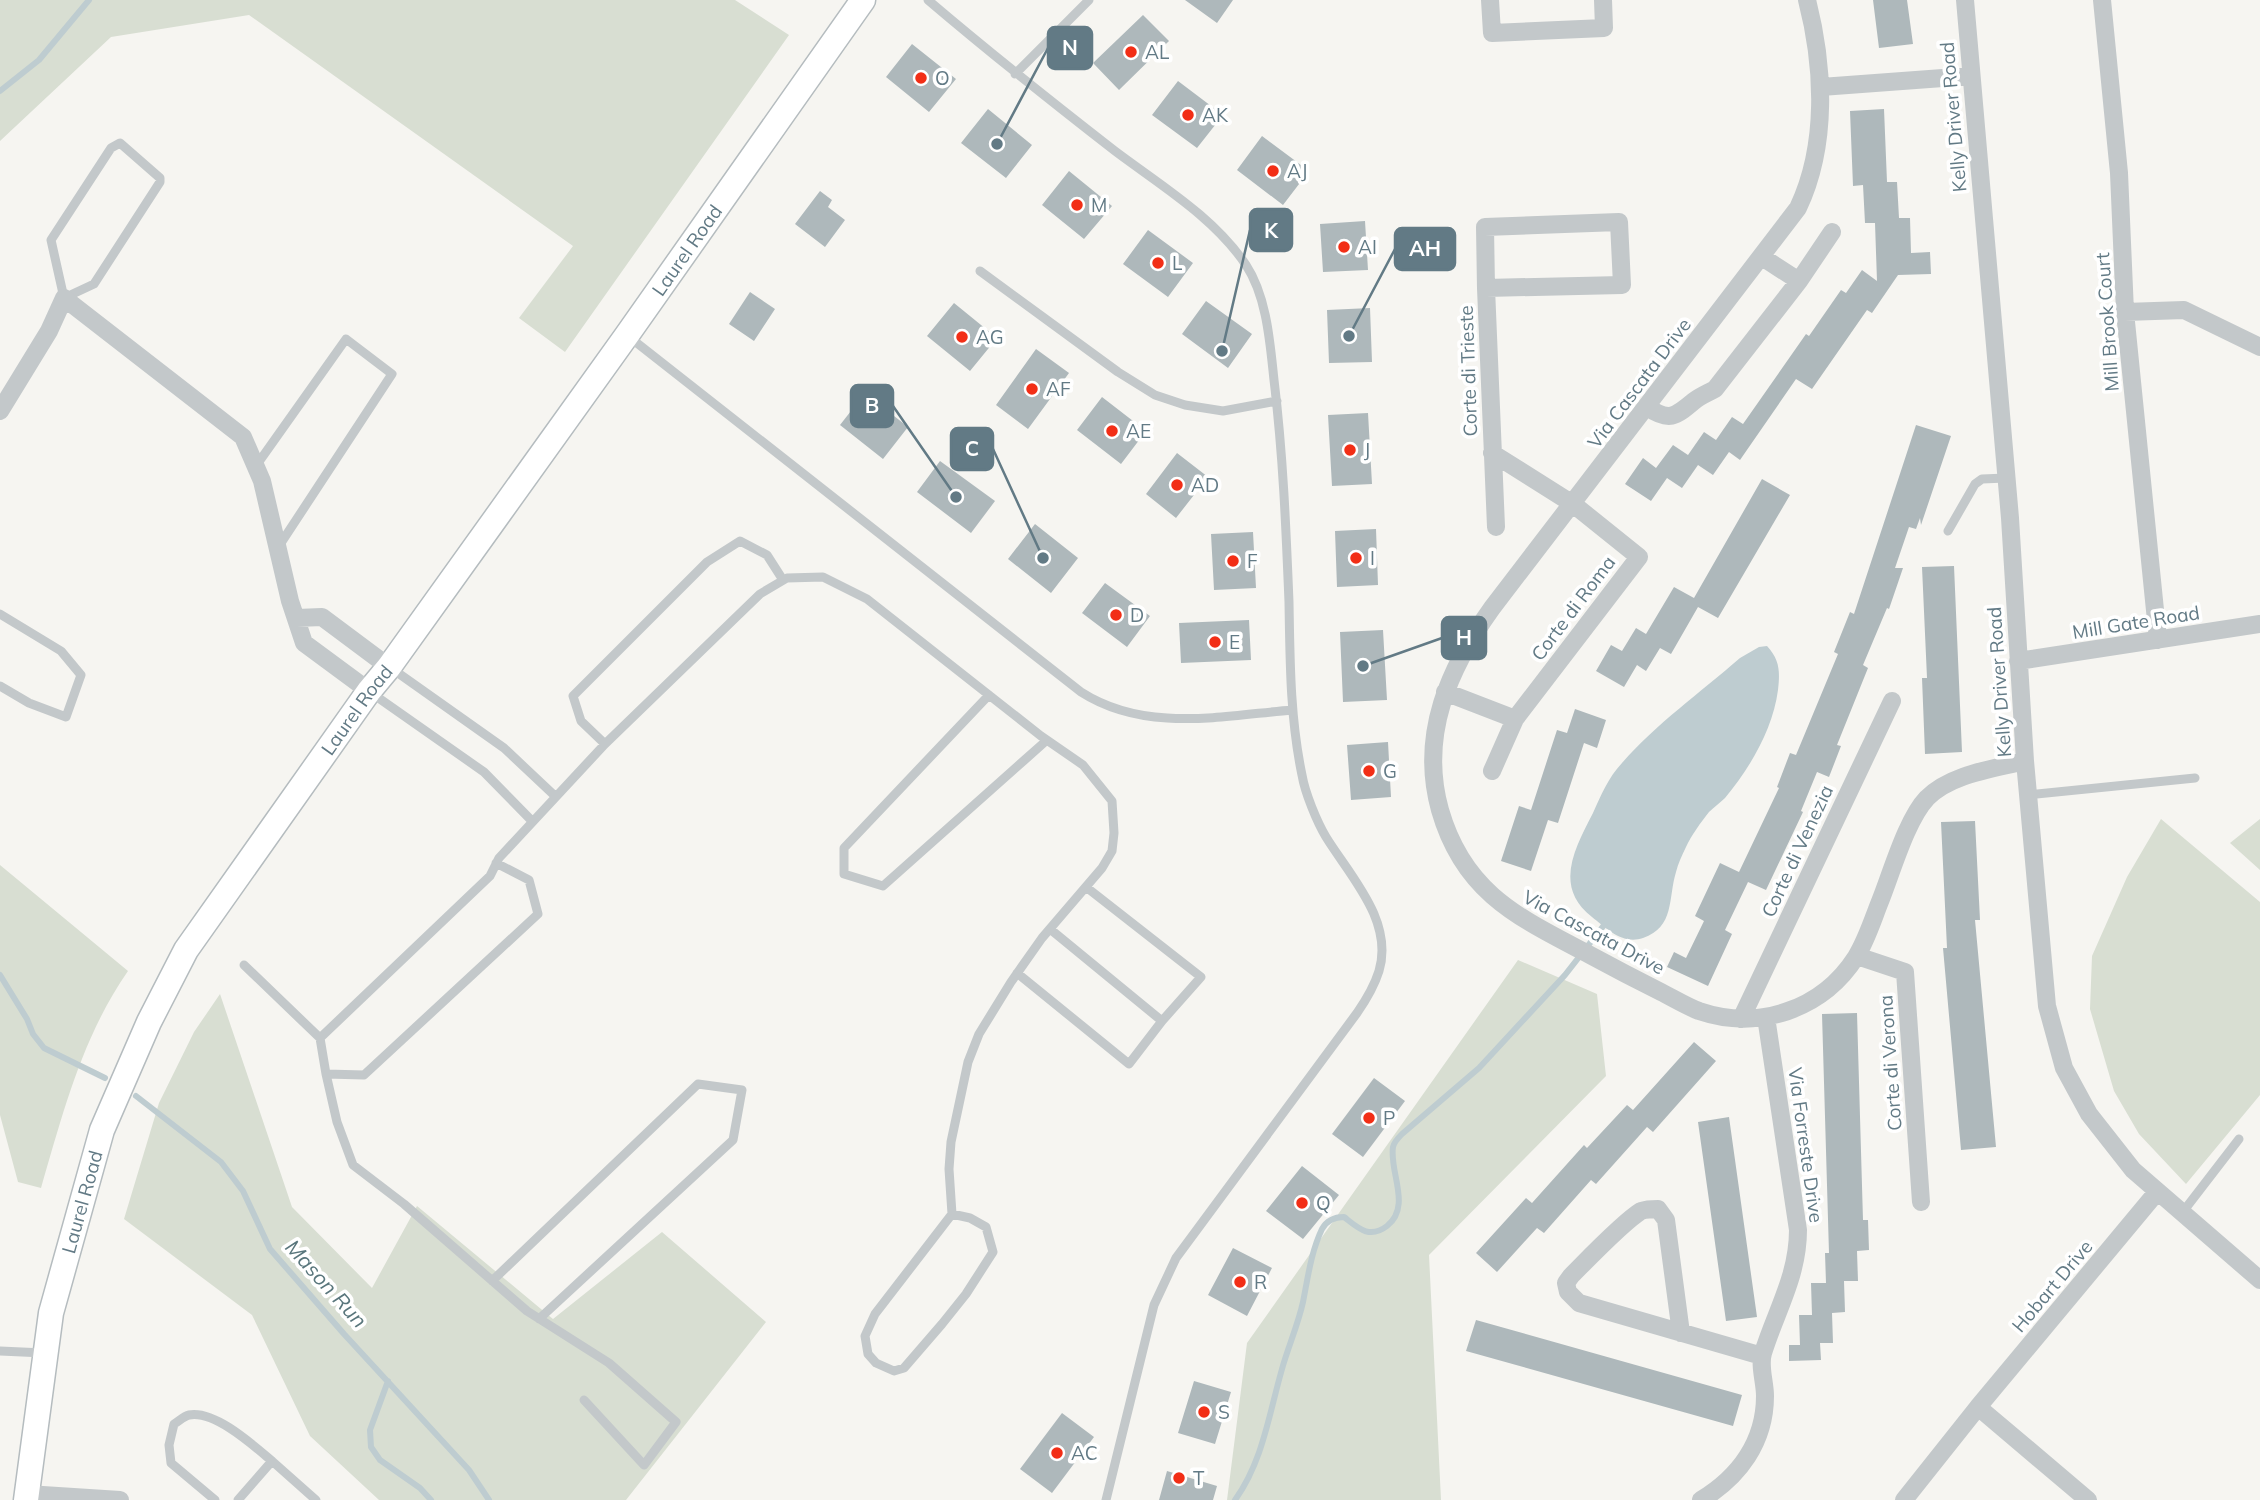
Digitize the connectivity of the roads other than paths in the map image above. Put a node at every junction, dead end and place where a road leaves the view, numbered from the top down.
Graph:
1 (863, 0) edge
2 (928, 0) edge
3 (1089, 0) edge
4 (1490, 0) edge
5 (1603, 0) edge
6 (1807, 0) edge
7 (1965, 0) edge
8 (2102, 0) edge
9 (1015, 74) junction
10 (1970, 76) junction
11 (1821, 87) junction
12 (1832, 232) dead end
13 (1762, 257) junction
14 (980, 271) dead end
15 (1799, 281) junction
16 (1486, 288) junction
17 (65, 298) junction
18 (2125, 312) junction
19 (627, 335) junction
20 (2260, 347) edge
21 (1276, 401) junction
22 (1647, 407) junction
23 (0, 411) edge
24 (1492, 453) junction
25 (256, 466) junction
26 (2006, 478) junction
27 (1573, 504) junction
28 (1496, 527) dead end
29 (1948, 531) dead end
30 (278, 547) junction
31 (783, 580) junction
32 (0, 614) edge
33 (296, 618) junction
34 (2260, 624) edge
35 (2158, 640) junction
36 (2018, 661) junction
37 (389, 667) junction
38 (0, 686) edge
39 (369, 691) junction
40 (1445, 692) junction
41 (989, 695) junction
42 (1892, 701) dead end
43 (1292, 710) junction
44 (1515, 719) junction
45 (1047, 740) junction
46 (605, 744) junction
47 (2025, 761) junction
48 (1492, 771) dead end
49 (2195, 778) dead end
50 (2027, 795) junction
51 (555, 796) junction
52 (532, 821) junction
53 (496, 863) junction
54 (1086, 887) junction
55 (1049, 929) junction
56 (1857, 956) junction
57 (244, 965) dead end
58 (1017, 973) junction
59 (1766, 1017) junction
60 (1741, 1019) junction
61 (1162, 1021) junction
62 (320, 1038) junction
63 (326, 1074) junction
64 (2239, 1139) dead end
65 (2157, 1192) junction
66 (1922, 1202) dead end
67 (2182, 1213) junction
68 (952, 1214) junction
69 (2260, 1280) edge
70 (492, 1281) junction
71 (539, 1319) junction
72 (1681, 1333) junction
73 (0, 1352) edge
74 (46, 1353) junction
75 (1762, 1356) junction
76 (584, 1400) dead end
77 (1978, 1407) junction
78 (272, 1461) junction
79 (26, 1497) edge
80 (120, 1500) edge
81 (215, 1500) edge
82 (238, 1500) edge
83 (316, 1500) edge
84 (1106, 1500) edge
85 (1701, 1500) edge
86 (1904, 1500) edge
87 (2088, 1500) edge

1 - 19 main road, Laurel Road
2 - 9 lane
3 - 9 lane
4 - 5 street
6 - 11 street, Via Cascata Drive
7 - 10 street, Kelly Driver Road
8 - 18 street, Mill Brook Court
9 - 21 lane
10 - 11 street
10 - 26 street, Kelly Driver Road
11 - 13 street, Via Cascata Drive
12 - 15 street
13 - 15 street
13 - 22 street, Via Cascata Drive
14 - 21 lane
15 - 22 street
16 - 16 street, Corte di Trieste
16 - 24 street, Corte di Trieste
17 - 17 lane
17 - 23 street
17 - 25 street
18 - 20 street
18 - 35 street, Mill Brook Court
19 - 37 main road, Laurel Road
19 - 43 lane
21 - 43 lane
22 - 27 street, Via Cascata Drive
24 - 27 street, Corte di Trieste
24 - 28 street, Corte di Trieste
25 - 30 street
25 - 30 lane
26 - 29 lane
26 - 36 street, Kelly Driver Road
27 - 40 street, Via Cascata Drive
27 - 44 street, Corte di Roma
30 - 33 street
31 - 41 lane
31 - 46 lane
31 - 46 lane
32 - 38 lane
33 - 37 street
33 - 39 street
34 - 35 street, Mill Gate Road
35 - 36 street, Mill Gate Road
36 - 47 street, Kelly Driver Road
37 - 39 main road, Laurel Road
37 - 51 lane
39 - 52 lane
39 - 74 main road, Laurel Road
40 - 44 street
40 - 60 street, Via Cascata Drive
41 - 45 lane
41 - 45 lane
42 - 60 street, Corte di Venezia
43 - 84 lane
44 - 48 street, Corte di Roma
45 - 54 lane
46 - 51 lane
47 - 50 street, Kelly Driver Road
47 - 56 street, Via Cascata Drive
49 - 50 lane
50 - 65 street, Kelly Driver Road
51 - 52 lane
52 - 53 lane
53 - 62 lane
53 - 63 lane
54 - 55 lane
54 - 61 lane
55 - 58 lane
55 - 61 lane
56 - 59 street, Via Cascata Drive
56 - 66 street, Corte di Verona
57 - 62 lane
58 - 61 lane
58 - 68 lane
59 - 60 street, Via Cascata Drive
59 - 75 street, Via Forreste Drive
62 - 63 lane
63 - 70 lane
64 - 67 lane
65 - 67 street, Kelly Driver Road
65 - 77 street, Hobart Drive
67 - 69 street, Kelly Driver Road
68 - 68 lane
70 - 71 lane
70 - 71 lane
71 - 76 lane
72 - 72 street
72 - 75 street
73 - 74 lane
74 - 79 main road, Laurel Road
75 - 85 street, Via Forreste Drive
77 - 86 street, Hobart Drive
77 - 87 street
78 - 81 lane
78 - 82 lane
78 - 83 lane
79 - 80 street

